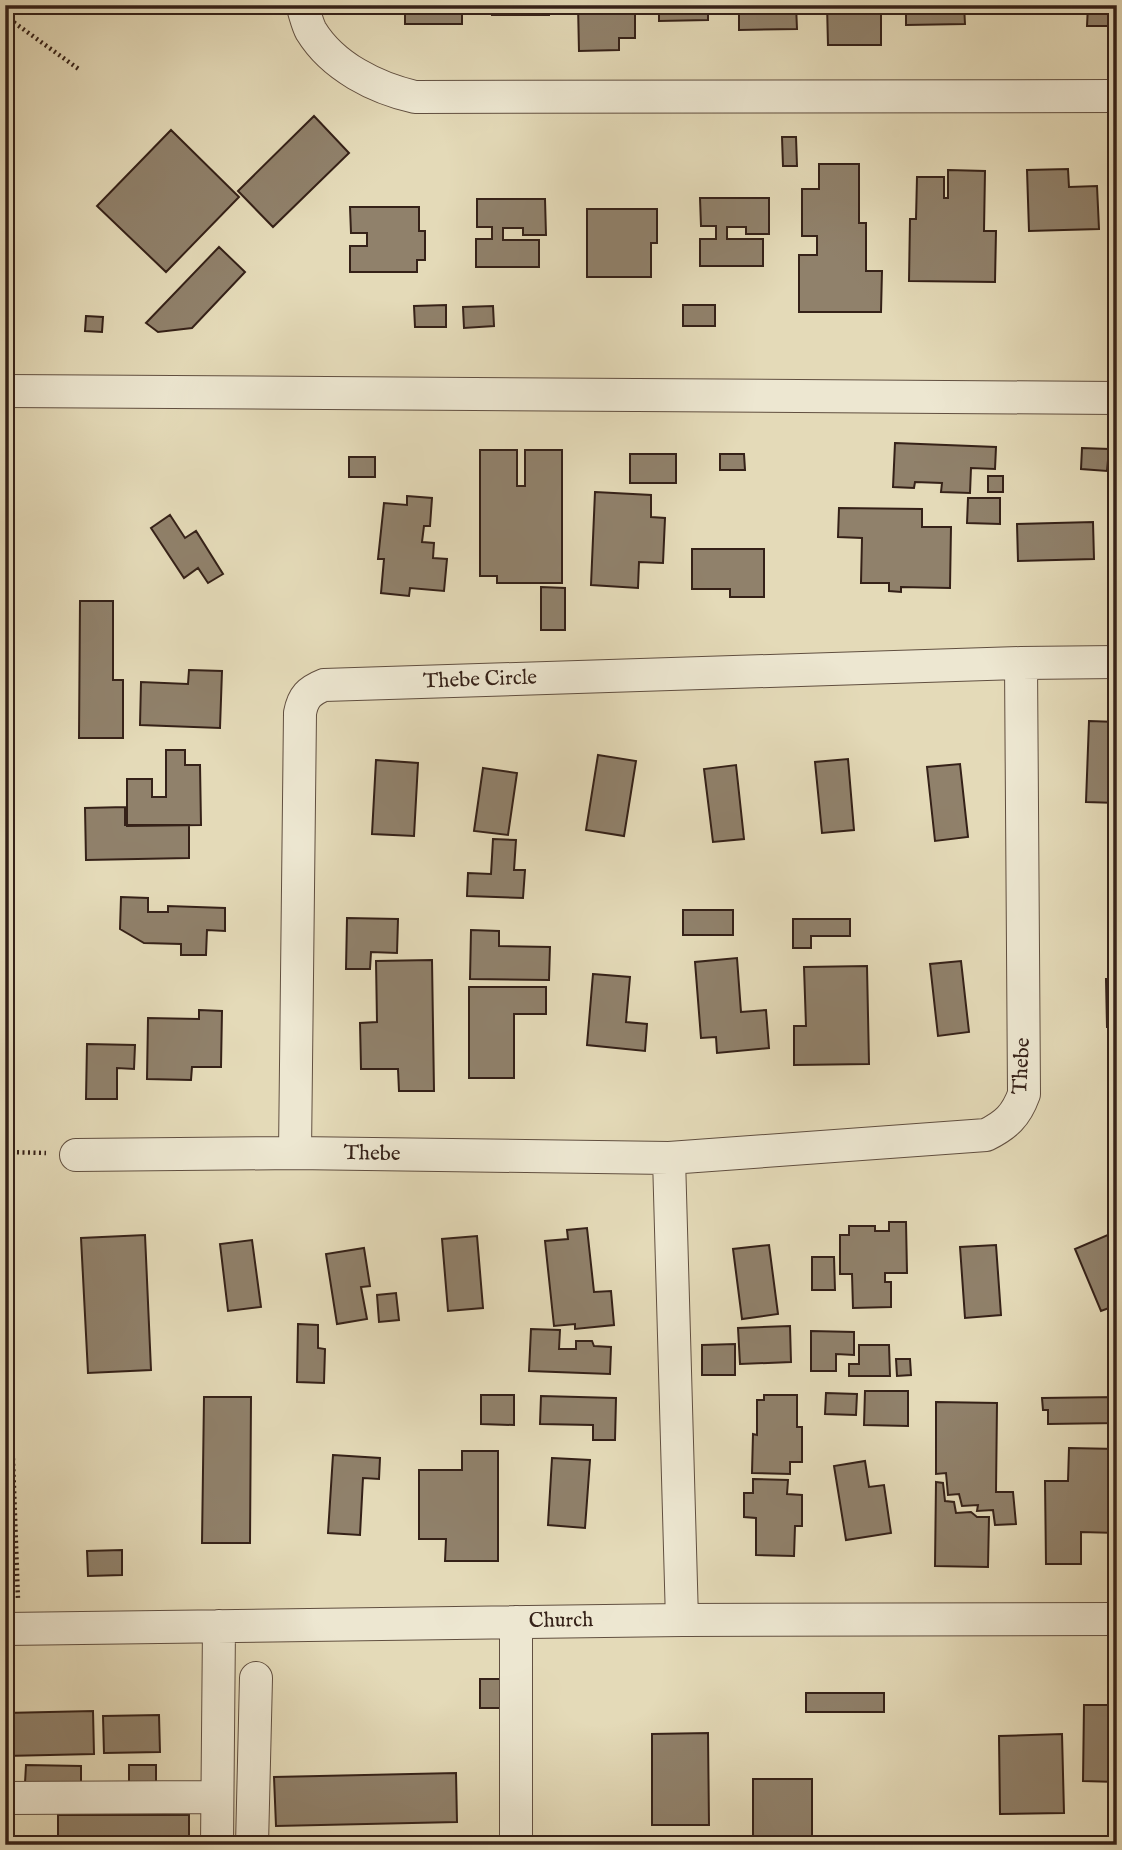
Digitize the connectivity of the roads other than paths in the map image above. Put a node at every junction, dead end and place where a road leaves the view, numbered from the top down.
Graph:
1 (302, 5) edge
2 (1117, 96) edge
3 (5, 391) edge
4 (1117, 398) edge
5 (1117, 662) edge
6 (1021, 663) junction
7 (295, 1153) junction
8 (76, 1155) road end
9 (669, 1158) junction
10 (1117, 1619) edge
11 (682, 1620) junction
12 (516, 1622) junction
13 (219, 1626) junction
14 (12, 1629) edge
15 (256, 1678) dead end
16 (217, 1797) junction
17 (5, 1798) edge
18 (217, 1845) edge
19 (252, 1845) edge
20 (516, 1845) edge

1 - 2 street
3 - 4 street
5 - 6 street, Thebe Circle
6 - 7 street, Thebe Circle
6 - 9 street, Thebe
7 - 8 street, Thebe
7 - 9 street, Thebe
9 - 11 street
10 - 11 street, Church
11 - 12 street, Church
12 - 13 street, Church
12 - 20 street
13 - 14 street, Church
13 - 16 street
15 - 19 street
16 - 17 street
16 - 18 street

